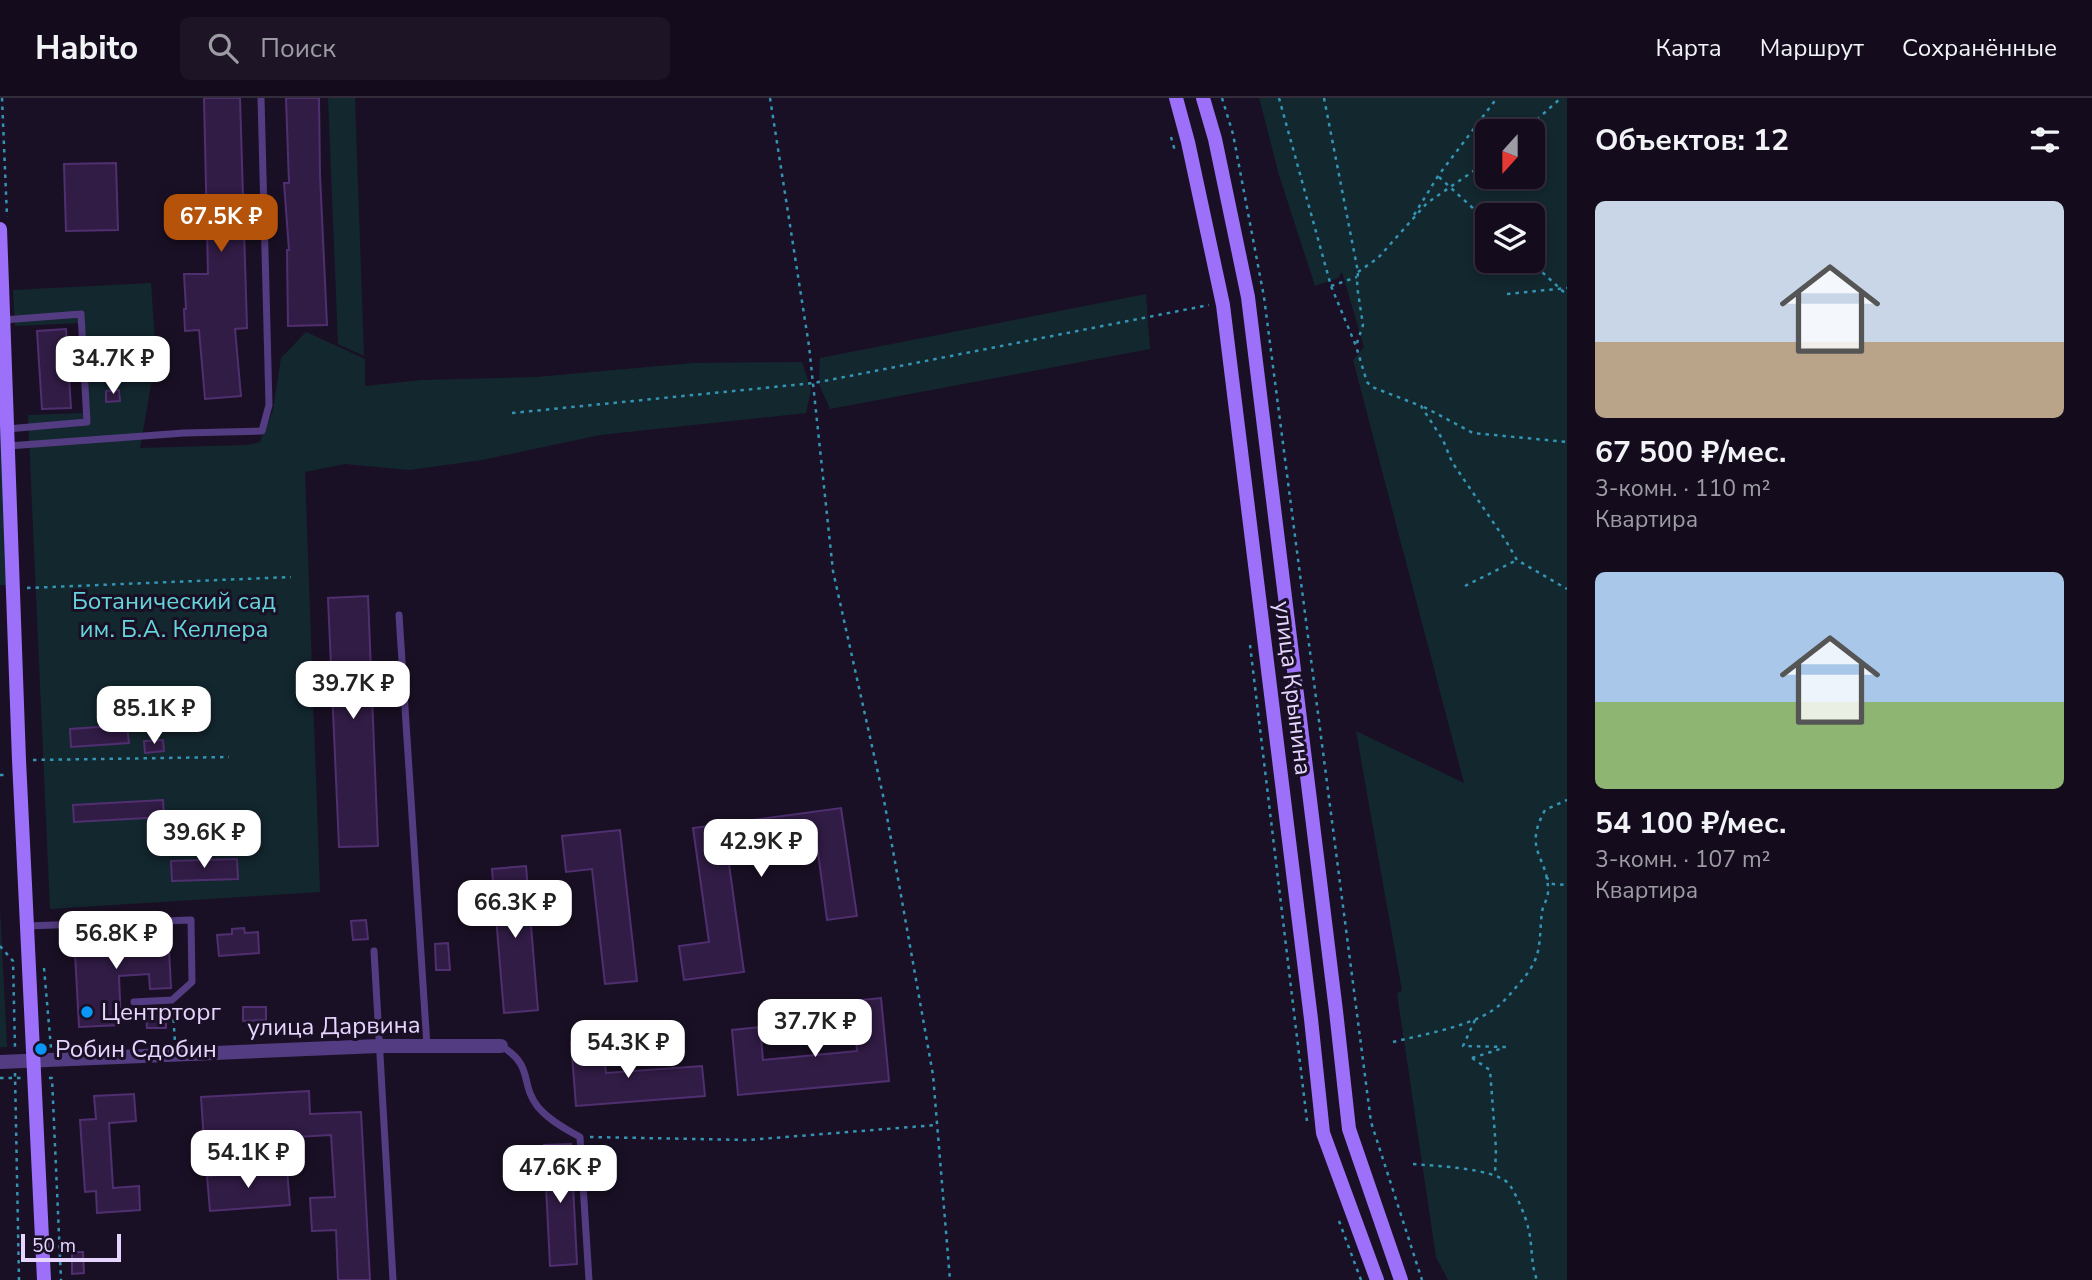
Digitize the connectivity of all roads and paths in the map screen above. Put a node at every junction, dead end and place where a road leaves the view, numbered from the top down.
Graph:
1 (261, 98) edge
2 (770, 98) edge
3 (1176, 98) edge
4 (1203, 98) edge
5 (1222, 98) edge
6 (1279, 98) edge
7 (1324, 98) edge
8 (1497, 98) edge
9 (1560, 98) edge
10 (1537, 119) edge
11 (1475, 169) edge
12 (1438, 176) junction
13 (1448, 187) junction
14 (1475, 211) edge
15 (1409, 223) junction
16 (0, 229) edge
17 (1543, 273) edge
18 (1358, 275) junction
19 (1331, 286) junction
20 (1567, 288) edge
21 (1561, 289) junction
22 (1507, 294) dead end
23 (1567, 295) edge
24 (1209, 305) dead end
25 (3, 320) junction
26 (1356, 346) junction
27 (814, 383) junction
28 (1421, 406) junction
29 (512, 413) dead end
30 (6, 429) junction
31 (1567, 442) edge
32 (7, 446) junction
33 (1517, 560) junction
34 (291, 577) dead end
35 (1465, 586) dead end
36 (7, 589) edge
37 (1567, 589) edge
38 (398, 615) dead end
39 (229, 757) dead end
40 (19, 761) junction
41 (1567, 800) edge
42 (1546, 877) junction
43 (1567, 885) edge
44 (27, 926) junction
45 (0, 946) edge
46 (374, 951) dead end
47 (43, 964) dead end
48 (172, 1000) junction
49 (134, 1002) dead end
50 (1475, 1020) junction
51 (1393, 1042) dead end
52 (379, 1046) junction
53 (427, 1046) junction
54 (501, 1046) joint
55 (175, 1053) junction
56 (51, 1059) junction
57 (34, 1060) junction
58 (8, 1061) edge
59 (15, 1077) junction
60 (0, 1078) edge
61 (52, 1078) dead end
62 (936, 1125) junction
63 (580, 1137) junction
64 (1413, 1164) dead end
65 (1495, 1174) junction
66 (19, 1280) edge
67 (44, 1280) edge
68 (393, 1280) edge
69 (589, 1280) edge
70 (950, 1280) edge
71 (1377, 1280) edge
72 (1401, 1280) edge
73 (1422, 1280) edge
74 (1537, 1280) edge

1 - 32 lane
2 - 27 path
3 - 71 main road, улица Крынина
4 - 72 main road, улица Крынина
5 - 73 path
6 - 19 path
7 - 18 path
8 - 12 path
9 - 10 path
11 - 13 path
12 - 13 path
12 - 15 path
13 - 14 path
13 - 15 path
15 - 18 path
16 - 25 main road
17 - 21 path
18 - 19 path
18 - 26 path
19 - 26 path
20 - 21 path
21 - 22 path
21 - 23 path
24 - 27 path
25 - 30 main road
25 - 30 lane
26 - 28 path
27 - 29 path
27 - 62 path
28 - 31 path
28 - 33 path
30 - 32 main road
32 - 36 main road
33 - 35 path
33 - 37 path
34 - 36 path
36 - 40 main road
38 - 53 lane
39 - 40 path
40 - 44 main road
41 - 42 path
42 - 43 path
42 - 50 path
44 - 48 lane
44 - 57 main road
45 - 58 path
46 - 52 lane
47 - 56 path
48 - 49 lane
48 - 55 path
50 - 51 path
50 - 65 path
52 - 53 street, улица Дарвина
52 - 55 street, улица Дарвина
52 - 68 lane
53 - 54 street, улица Дарвина
54 - 63 lane
55 - 56 street, улица Дарвина
56 - 57 street, улица Дарвина
56 - 61 path
57 - 58 street, улица Дарвина
57 - 67 main road
58 - 59 path
59 - 60 path
59 - 66 path
62 - 63 path
62 - 70 path
63 - 69 lane
64 - 65 path
65 - 74 path

